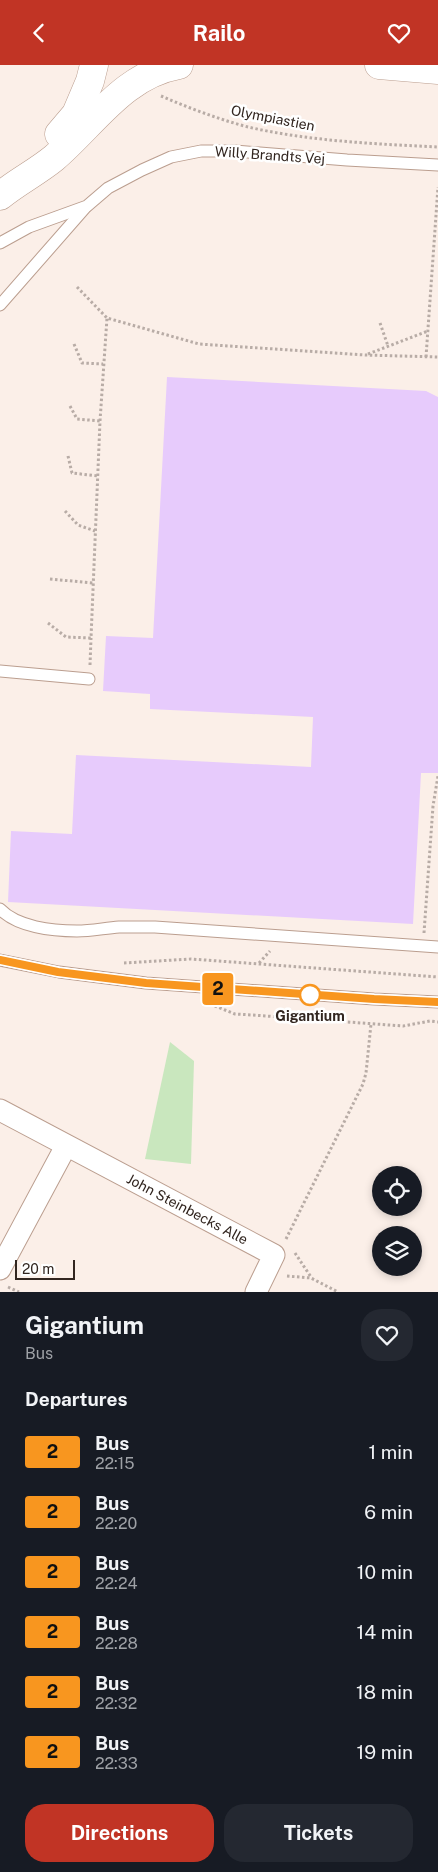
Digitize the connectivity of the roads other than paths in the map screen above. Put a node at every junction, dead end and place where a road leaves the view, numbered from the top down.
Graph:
1 (94, 65) edge
2 (179, 65) edge
3 (379, 65) edge
4 (438, 70) edge
5 (438, 165) edge
6 (10, 188) edge
7 (87, 206) junction
8 (0, 243) edge
9 (0, 305) edge
10 (0, 671) edge
11 (89, 679) road end
12 (0, 909) edge
13 (438, 947) edge
14 (0, 960) edge
15 (438, 1002) edge
16 (0, 1110) edge
17 (66, 1146) junction
18 (0, 1269) edge
19 (256, 1292) edge

1 - 6 main road
2 - 6 main road
3 - 4 main road
5 - 7 lane, Willy Brandts Vej
7 - 8 lane, Willy Brandts Vej
7 - 9 lane, Willy Brandts Vej
10 - 11 lane
12 - 13 lane
14 - 15 lane
16 - 17 street, John Steinbecks Alle
17 - 18 street
17 - 19 street, John Steinbecks Alle

